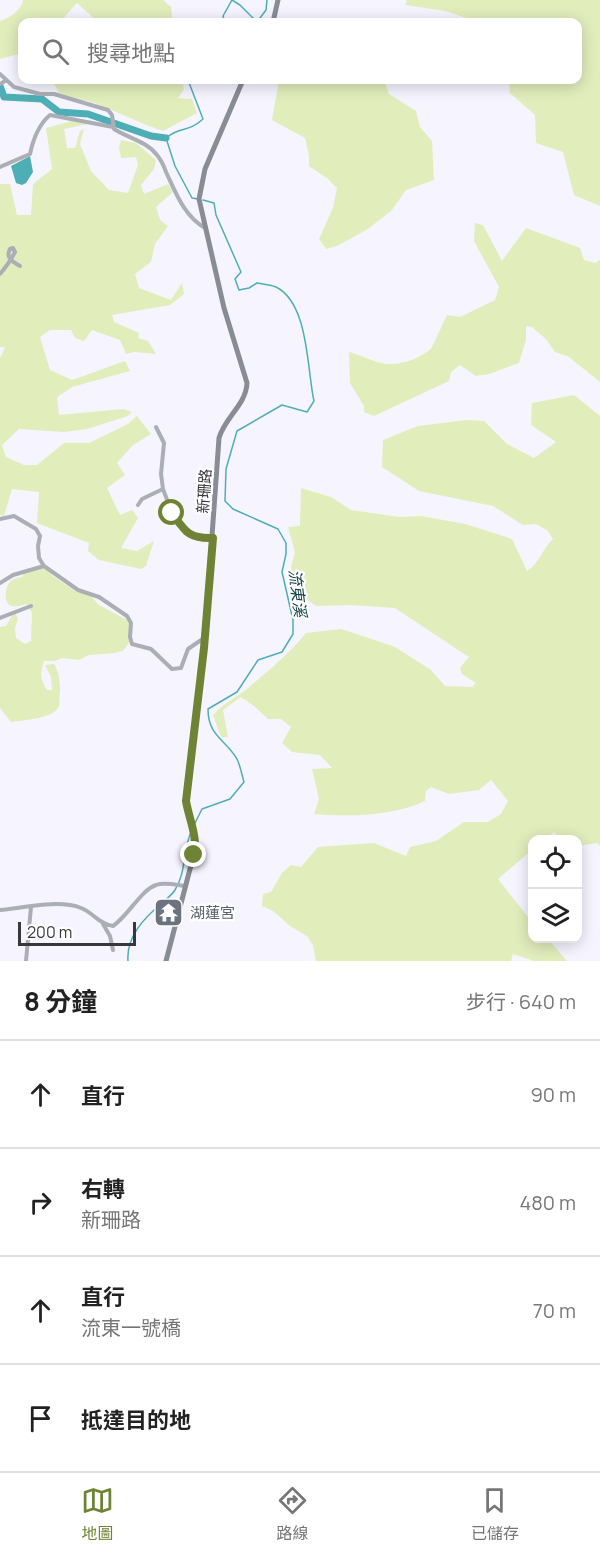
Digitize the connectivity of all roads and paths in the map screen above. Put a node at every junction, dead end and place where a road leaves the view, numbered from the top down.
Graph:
1 (278, 0) edge
2 (274, 18) edge
3 (0, 74) edge
4 (5, 81) junction
5 (0, 84) edge
6 (241, 84) edge
7 (113, 127) junction
8 (0, 167) edge
9 (205, 228) junction
10 (20, 266) dead end
11 (0, 274) edge
12 (156, 427) dead end
13 (163, 489) junction
14 (138, 505) dead end
15 (0, 519) edge
16 (213, 538) junction
17 (44, 566) junction
18 (0, 583) edge
19 (31, 606) dead end
20 (0, 618) edge
21 (205, 638) junction
22 (184, 886) junction
23 (31, 907) junction
24 (0, 910) edge
25 (103, 924) junction
26 (116, 925) junction
27 (110, 936) junction
28 (113, 950) dead end
29 (26, 961) edge
30 (166, 961) edge

1 - 2 street
3 - 4 street
4 - 5 street
4 - 7 street
6 - 9 street, 新珊路
7 - 8 street
7 - 9 street
9 - 16 street, 新珊路
10 - 11 street
12 - 13 street
13 - 14 street
13 - 16 street
15 - 17 street
16 - 21 street, 新珊路
17 - 18 street
17 - 21 street
19 - 20 street
21 - 22 street, 新珊路
22 - 26 street
22 - 30 street
23 - 24 street
23 - 25 street
23 - 29 street
25 - 26 street
25 - 27 street
26 - 27 street
27 - 28 street

